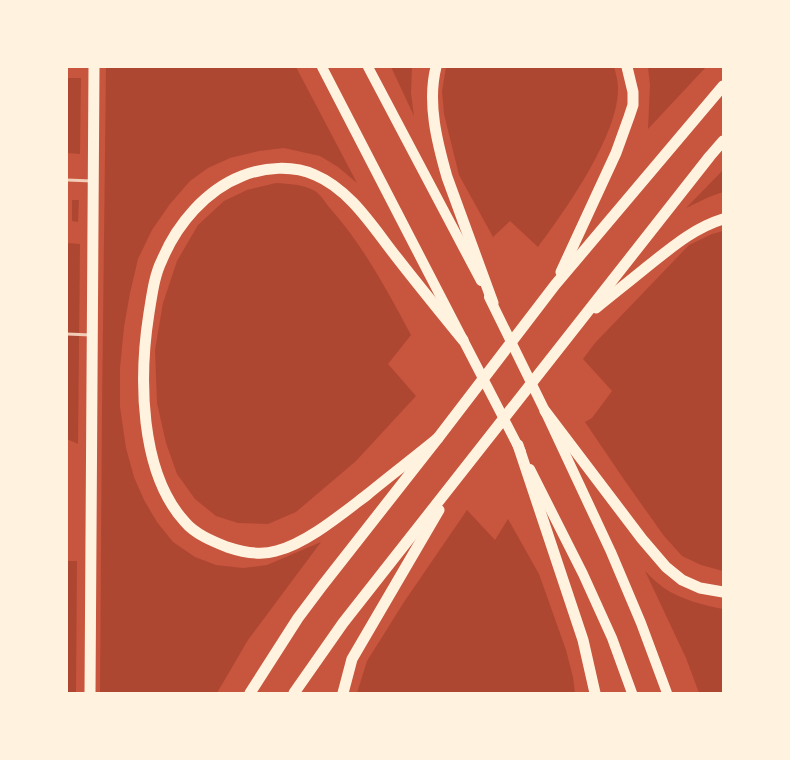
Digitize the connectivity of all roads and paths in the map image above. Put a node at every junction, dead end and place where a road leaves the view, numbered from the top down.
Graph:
1 (94, 67) edge
2 (322, 67) edge
3 (368, 67) edge
4 (436, 67) edge
5 (627, 67) edge
6 (723, 86) edge
7 (723, 141) edge
8 (67, 180) edge
9 (93, 181) junction
10 (723, 219) edge
11 (555, 285) junction
12 (492, 303) junction
13 (580, 321) junction
14 (67, 334) edge
15 (92, 335) junction
16 (463, 340) junction
17 (545, 411) junction
18 (438, 438) junction
19 (518, 445) junction
20 (461, 473) junction
21 (723, 592) edge
22 (90, 693) edge
23 (250, 693) edge
24 (294, 693) edge
25 (343, 693) edge
26 (595, 693) edge
27 (632, 693) edge
28 (667, 693) edge

1 - 9 highway
2 - 16 main road
3 - 12 main road
4 - 12 highway
5 - 11 highway
6 - 11 highway
7 - 13 highway
8 - 9 lane
9 - 15 highway
10 - 13 highway
11 - 18 highway
12 - 17 main road
13 - 20 highway
14 - 15 lane
15 - 22 highway
16 - 18 highway
16 - 19 main road
17 - 21 highway
17 - 28 main road
18 - 23 highway
19 - 26 highway
19 - 27 main road
20 - 24 highway
20 - 25 highway

